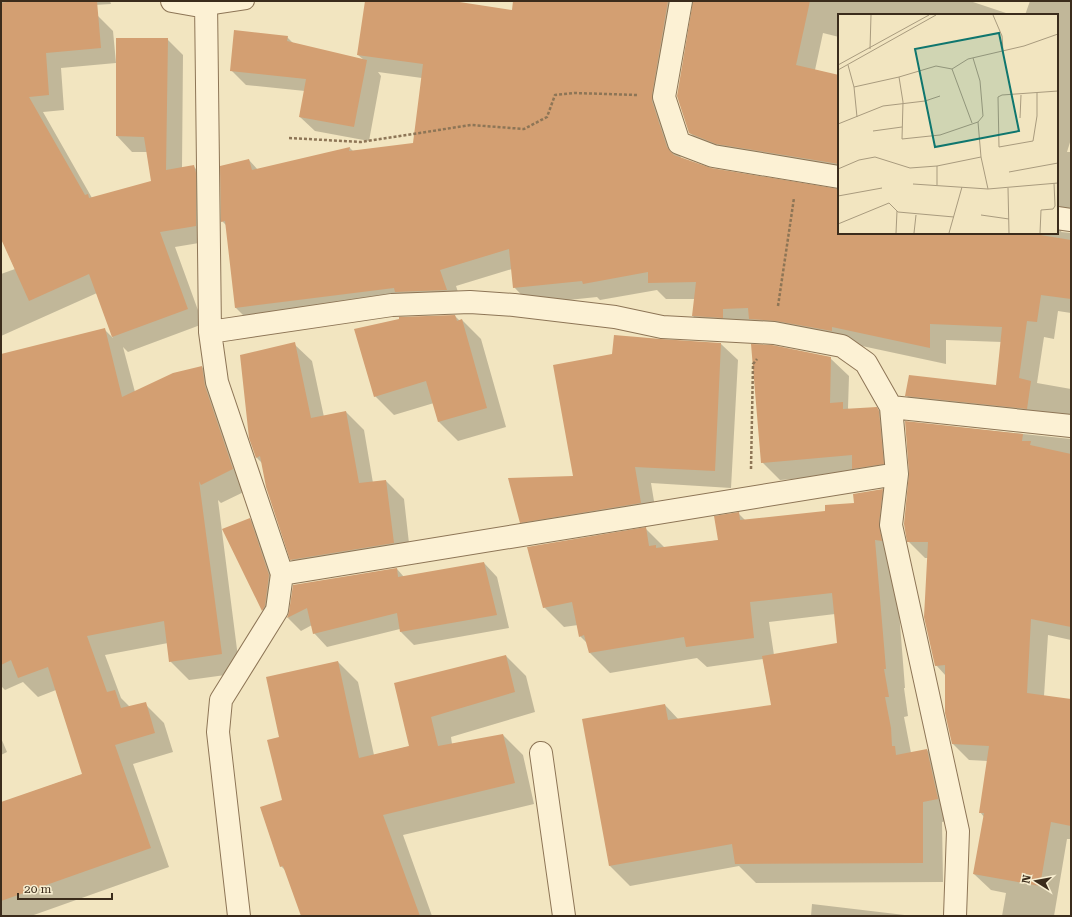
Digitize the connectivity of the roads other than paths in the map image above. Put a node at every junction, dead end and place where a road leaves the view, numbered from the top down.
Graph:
1 (172, 1) edge
2 (246, 1) edge
3 (681, 1) edge
4 (206, 4) edge
5 (838, 178) edge
6 (1058, 218) edge
7 (1071, 220) edge
8 (210, 332) junction
9 (891, 407) junction
10 (1071, 426) edge
11 (897, 474) junction
12 (282, 574) junction
13 (541, 753) dead end
14 (239, 916) edge
15 (564, 916) edge
16 (955, 916) edge

1 - 4 street
2 - 4 lane
3 - 5 street
4 - 8 street
6 - 7 street
8 - 9 street
8 - 12 street
9 - 10 street
9 - 11 street
11 - 12 street
11 - 16 street
12 - 14 street
13 - 15 street

